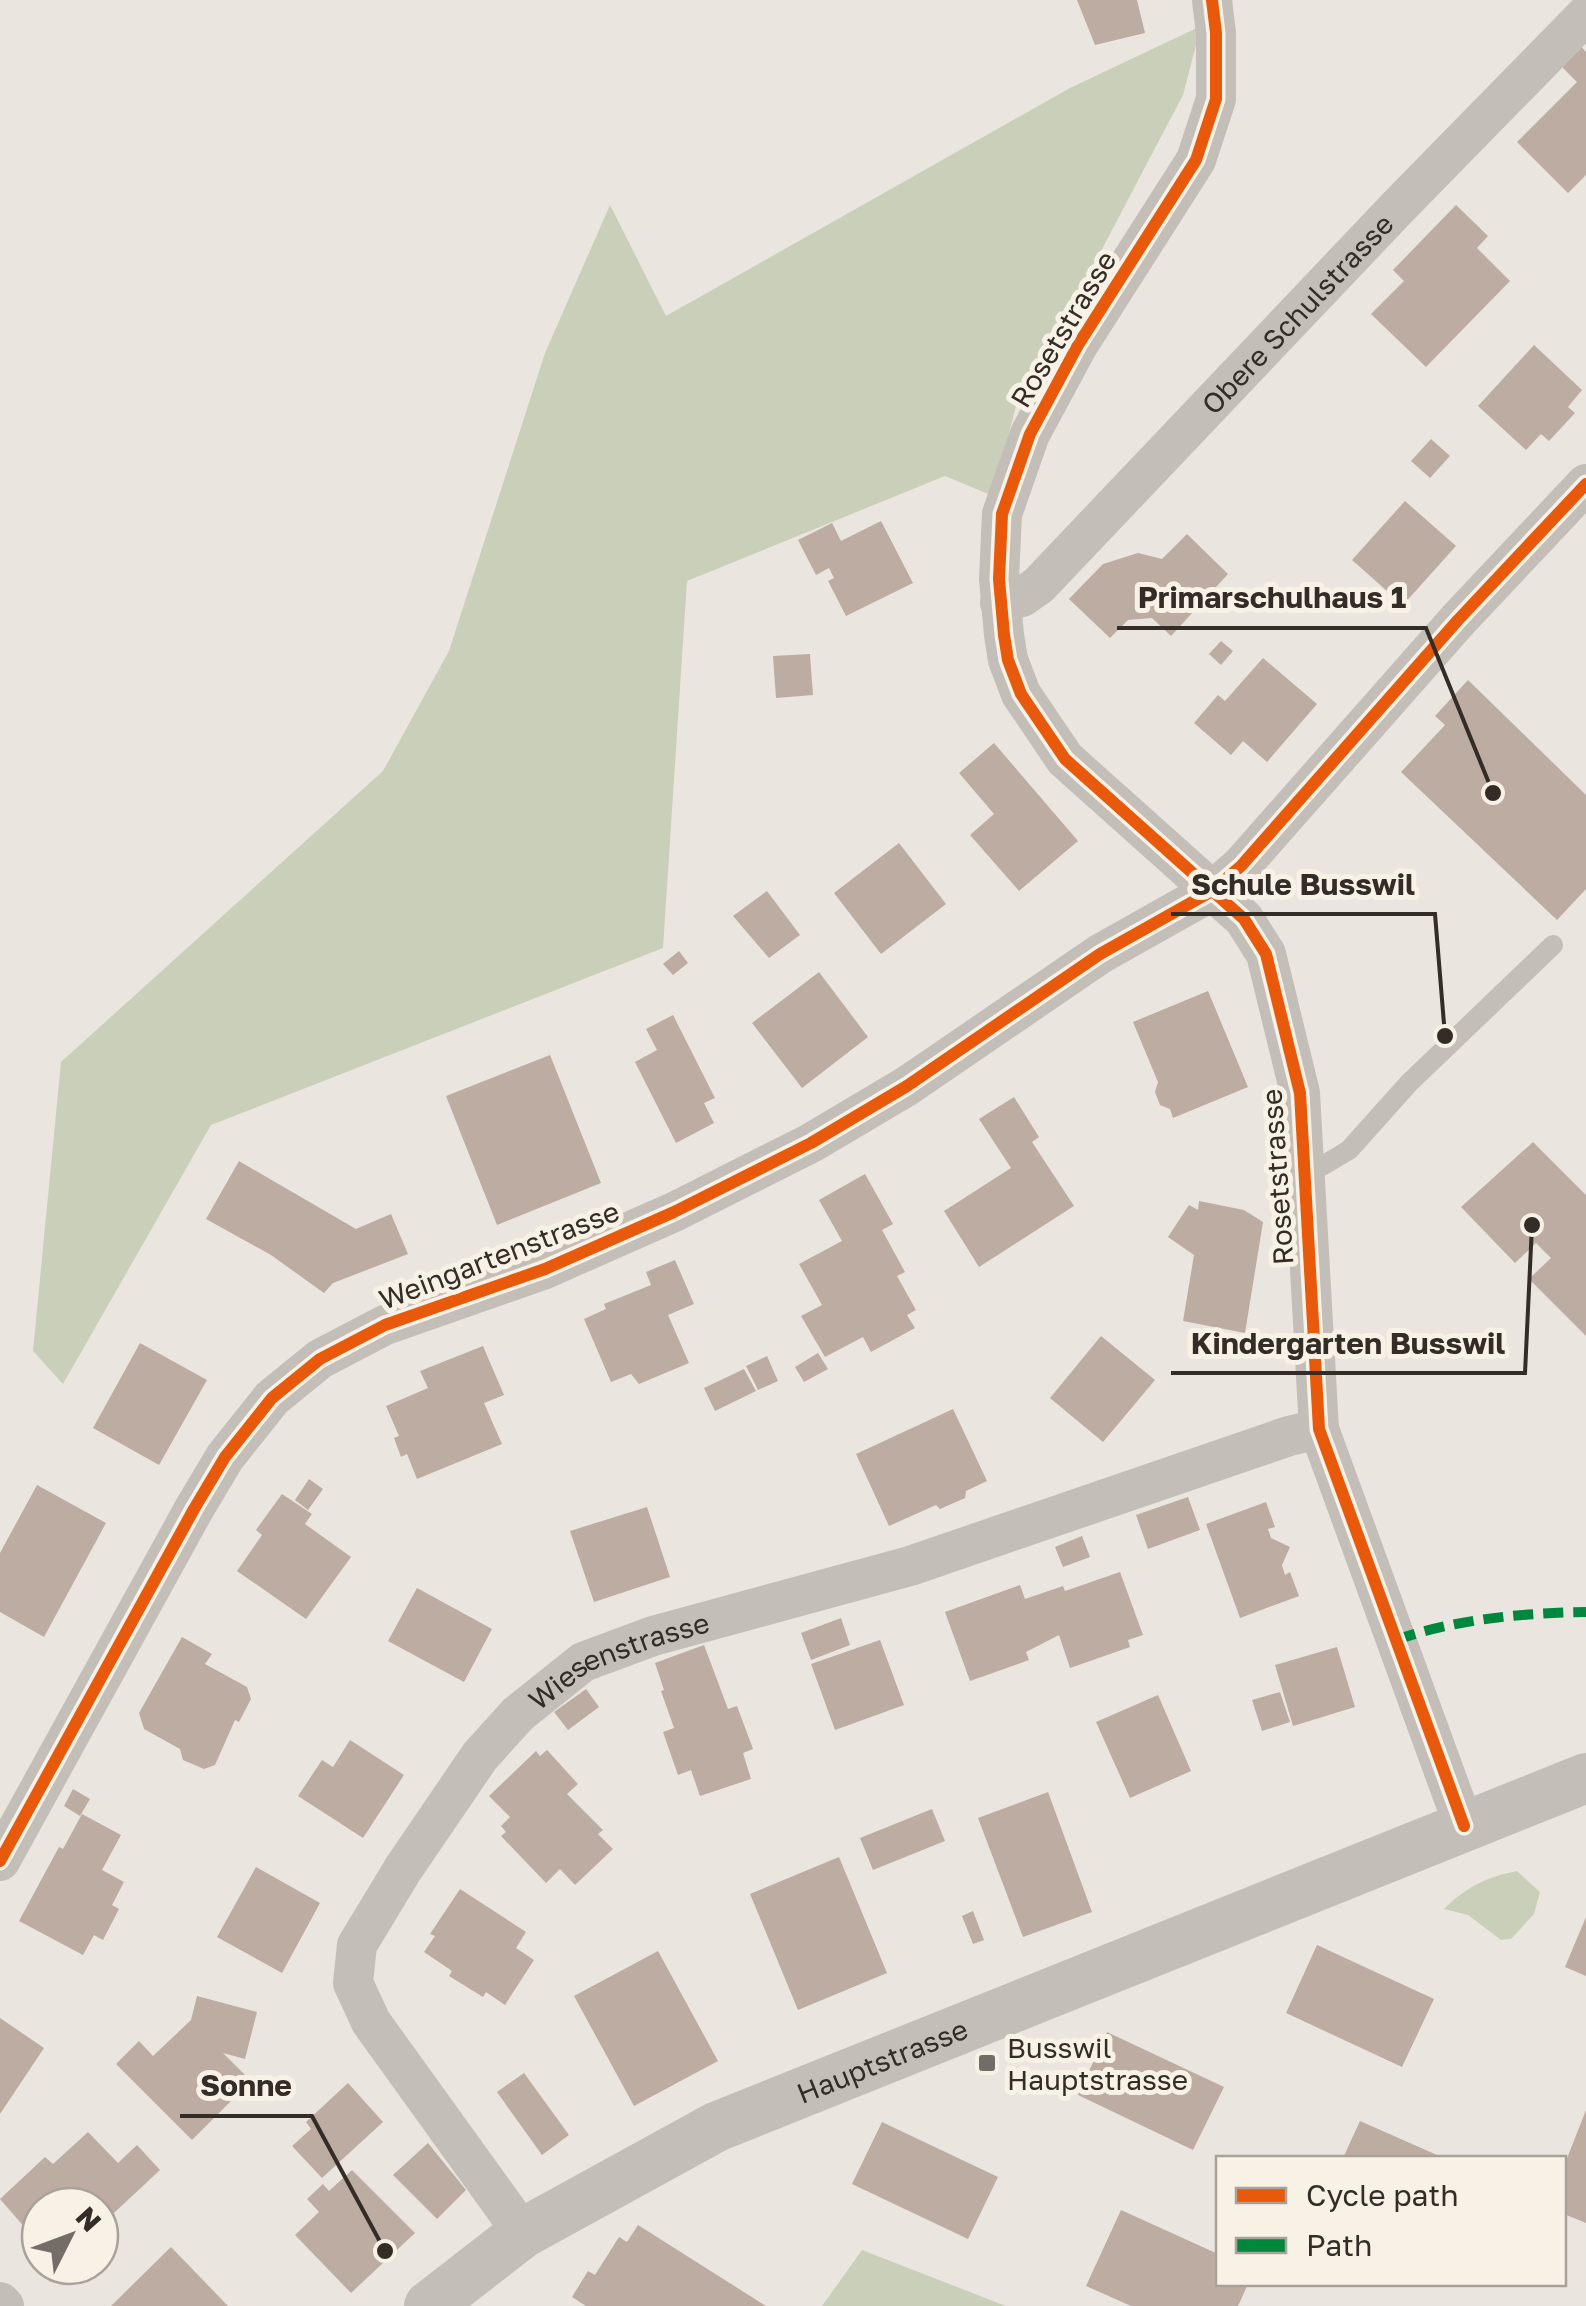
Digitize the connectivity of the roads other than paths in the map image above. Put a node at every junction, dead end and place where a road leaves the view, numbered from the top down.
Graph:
1 (1212, 0) edge
2 (1586, 15) edge
3 (1586, 484) edge
4 (1000, 604) junction
5 (1212, 891) junction
6 (1553, 945) dead end
7 (1304, 1167) junction
8 (1320, 1429) junction
9 (1586, 1778) edge
10 (1464, 1826) junction
11 (0, 1862) edge
12 (523, 2233) junction
13 (429, 2306) edge

1 - 4 street, Rosetstrasse
2 - 4 street, Obere Schulstrasse
3 - 5 street, Weingartenstrasse
4 - 5 street, Rosetstrasse
5 - 7 street, Rosetstrasse
5 - 11 street, Weingartenstrasse
6 - 7 lane
7 - 8 street, Rosetstrasse
8 - 10 street, Rosetstrasse
8 - 12 street, Wiesenstrasse
9 - 10 street, Hauptstrasse
10 - 12 street, Hauptstrasse
12 - 13 street, Hauptstrasse

